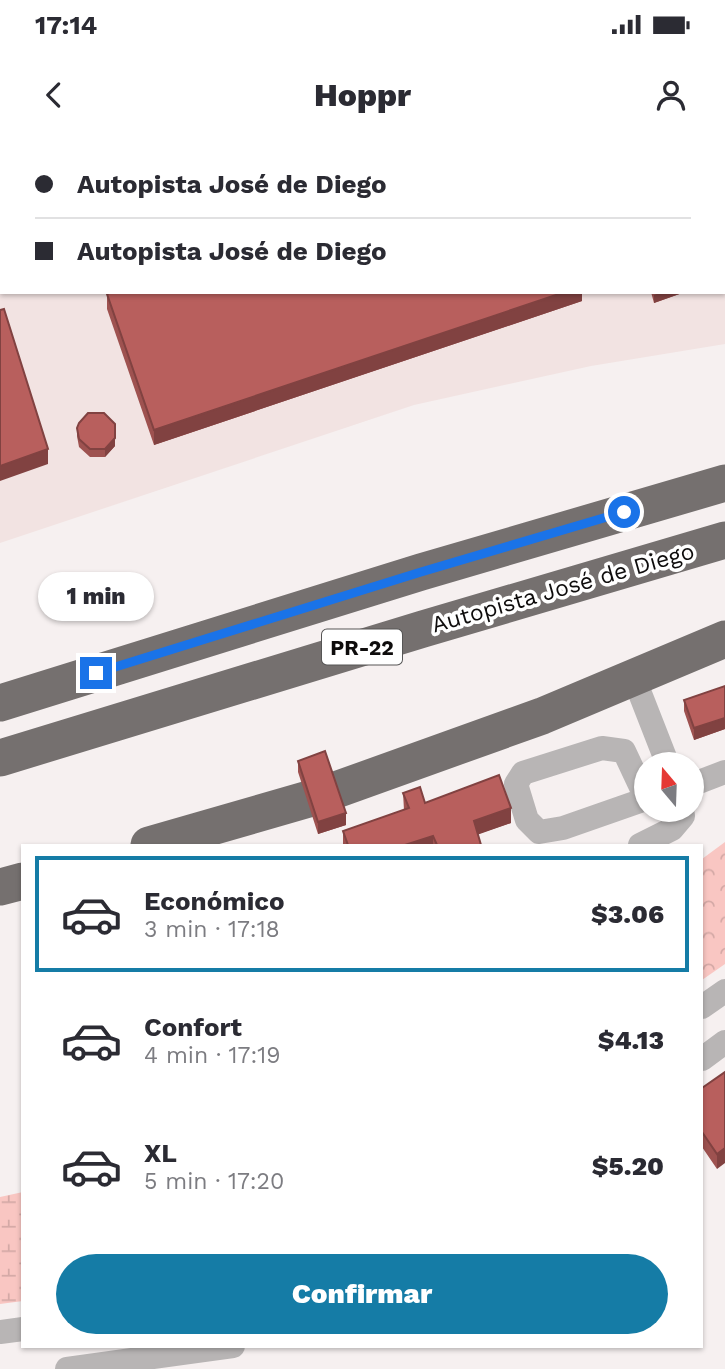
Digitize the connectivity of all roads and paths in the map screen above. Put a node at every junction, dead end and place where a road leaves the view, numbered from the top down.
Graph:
1 (725, 483) edge
2 (725, 540) edge
3 (725, 639) edge
4 (635, 678) junction
5 (0, 703) edge
6 (663, 752) edge
7 (0, 758) edge
8 (725, 772) edge
9 (704, 780) edge
10 (646, 798) edge
11 (677, 822) edge
12 (152, 844) edge
13 (642, 844) edge
14 (21, 882) edge
15 (0, 887) edge
16 (725, 991) edge
17 (703, 1006) edge
18 (725, 1042) edge
19 (703, 1058) edge
20 (21, 1329) edge
21 (0, 1332) edge
22 (219, 1348) edge
23 (67, 1369) edge

1 - 5 highway, PR-22
2 - 7 highway, Autopista José de Diego / PR-22
3 - 4 highway
4 - 6 street
4 - 12 highway
8 - 9 street
10 - 10 street
11 - 13 street
14 - 15 highway
16 - 17 street
18 - 19 street
20 - 21 street
22 - 23 street

